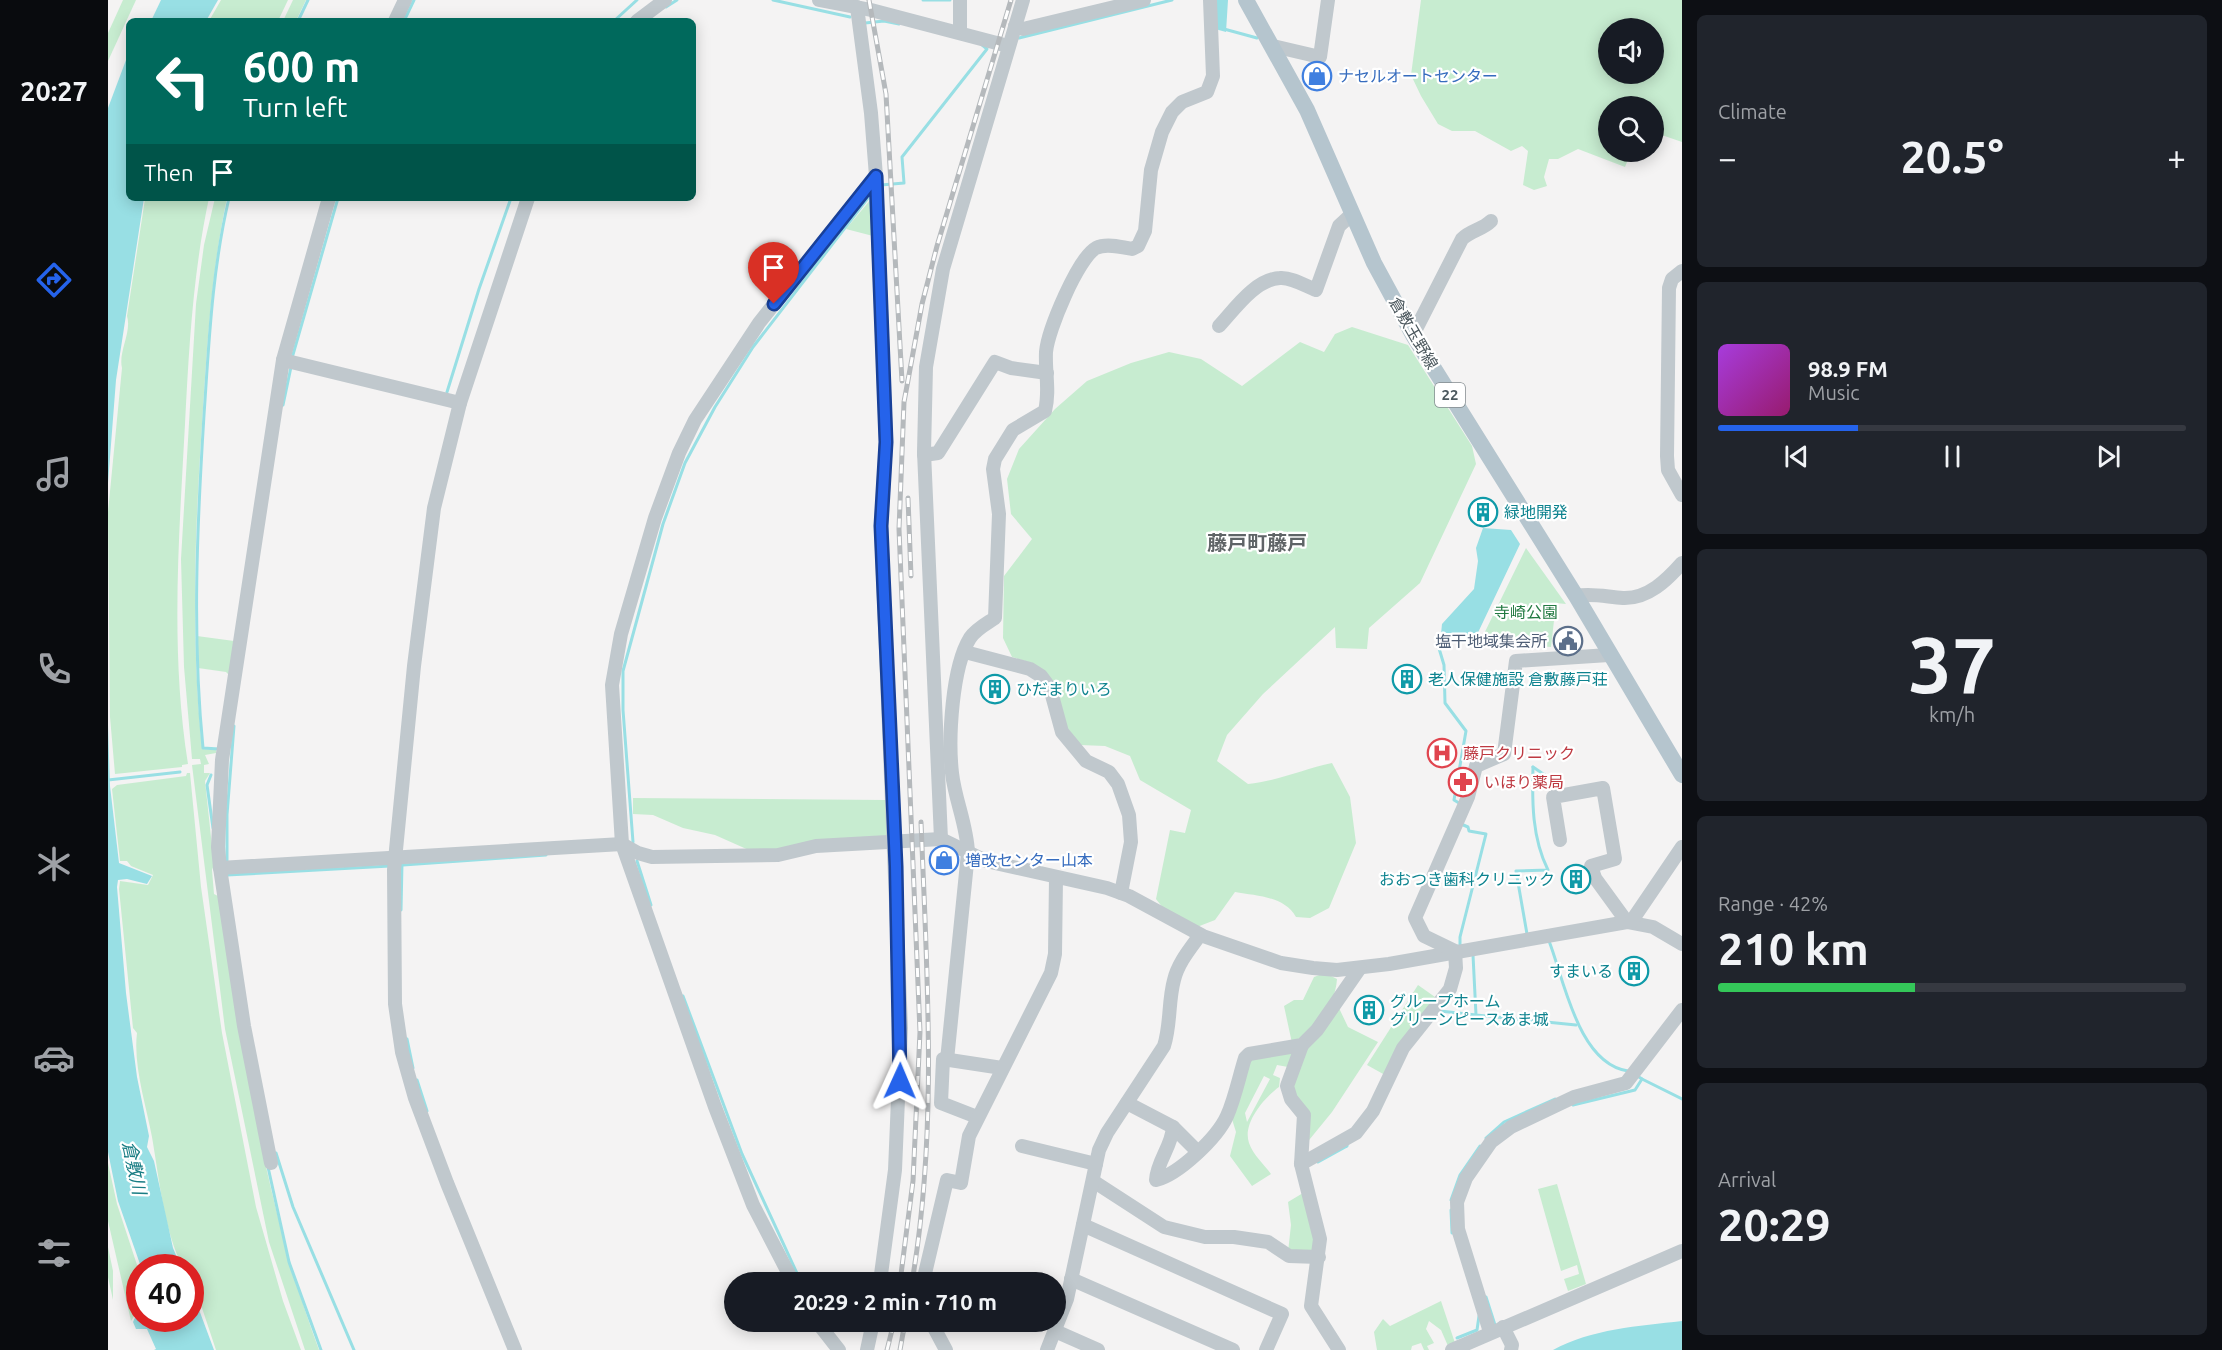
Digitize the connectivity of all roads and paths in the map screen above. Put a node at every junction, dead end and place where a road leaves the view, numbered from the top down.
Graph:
1 (405, 0) edge
2 (819, 0) edge
3 (1023, 0) edge
4 (1144, 0) edge
5 (1210, 0) edge
6 (1246, 0) edge
7 (1328, 0) edge
8 (960, 1) edge
9 (656, 3) edge
10 (857, 7) junction
11 (396, 18) edge
12 (640, 18) edge
13 (1015, 26) junction
14 (960, 32) junction
15 (1008, 46) junction
16 (1274, 46) junction
17 (876, 176) junction
18 (328, 201) edge
19 (527, 201) edge
20 (1352, 214) junction
21 (1491, 221) dead end
22 (1680, 275) edge
23 (1219, 327) dead end
24 (1413, 335) junction
25 (1668, 336) junction
26 (1682, 340) edge
27 (289, 361) junction
28 (1047, 373) junction
29 (1667, 393) junction
30 (1682, 398) edge
31 (460, 402) junction
32 (924, 455) junction
33 (1682, 495) edge
34 (1682, 563) edge
35 (1576, 596) junction
36 (965, 652) junction
37 (1610, 655) junction
38 (1682, 775) edge
39 (941, 839) junction
40 (1560, 840) dead end
41 (895, 843) junction
42 (622, 844) junction
43 (1682, 847) edge
44 (968, 853) junction
45 (397, 861) junction
46 (225, 868) junction
47 (1056, 878) junction
48 (1121, 893) junction
49 (1629, 922) junction
50 (1200, 935) junction
51 (1682, 944) edge
52 (1455, 951) junction
53 (1360, 968) junction
54 (1682, 1010) edge
55 (1302, 1045) junction
56 (947, 1060) junction
57 (1002, 1068) junction
58 (1127, 1103) junction
59 (977, 1117) junction
60 (1173, 1127) junction
61 (1022, 1146) dead end
62 (1198, 1152) junction
63 (271, 1163) dead end
64 (1096, 1164) junction
65 (1301, 1164) junction
66 (1093, 1180) junction
67 (1083, 1226) junction
68 (1682, 1251) edge
69 (1318, 1257) junction
70 (788, 1272) edge
71 (881, 1272) edge
72 (925, 1272) edge
73 (1071, 1279) junction
74 (1066, 1295) edge
75 (1497, 1330) junction
76 (824, 1332) edge
77 (871, 1332) edge
78 (936, 1332) edge
79 (1055, 1332) edge
80 (1057, 1332) edge
81 (1467, 1346) edge
82 (835, 1347) edge
83 (515, 1350) edge
84 (867, 1350) edge
85 (946, 1350) edge
86 (1047, 1350) edge
87 (1098, 1350) edge
88 (1233, 1350) edge
89 (1266, 1350) edge
90 (1339, 1350) edge
91 (1452, 1350) edge
92 (1511, 1350) edge

1 - 11 street
2 - 10 street
3 - 13 street
4 - 13 street
5 - 28 street
6 - 16 main road, 倉敷玉野線 / 22
7 - 16 street
8 - 14 street
9 - 12 street
10 - 14 street
10 - 17 street
13 - 15 street
14 - 15 street
15 - 32 street
16 - 20 main road, 倉敷玉野線 / 22
17 - 41 street
17 - 42 street
18 - 27 street
19 - 31 street
20 - 23 street
20 - 24 main road, 倉敷玉野線 / 22
21 - 24 street
22 - 25 street
24 - 35 main road, 倉敷玉野線 / 22
25 - 26 street
25 - 29 street
27 - 31 street
27 - 46 street
28 - 32 street
28 - 36 street
29 - 30 street
29 - 33 street
31 - 45 street
32 - 39 street
34 - 35 street
35 - 37 main road, 倉敷玉野線 / 22
36 - 44 street
36 - 48 street
37 - 38 main road, 倉敷玉野線 / 22
37 - 52 street
39 - 41 street
39 - 44 street
40 - 49 street
41 - 42 street
41 - 71 street
42 - 45 street
42 - 70 street
43 - 49 street
44 - 47 street
44 - 56 street
45 - 46 street
45 - 83 street
46 - 63 street
47 - 48 street
47 - 57 street
48 - 50 street
49 - 51 street
49 - 52 street
50 - 53 street
50 - 58 street
52 - 53 street
52 - 65 street
53 - 55 street
54 - 75 street
55 - 62 street
55 - 65 street
56 - 57 street
56 - 59 street
57 - 59 street
58 - 60 street
58 - 64 street
59 - 72 street
60 - 62 street
60 - 62 street
61 - 64 street
64 - 66 street
65 - 69 street
66 - 67 street
66 - 69 street
67 - 73 street
67 - 89 street
68 - 75 street
69 - 90 street
73 - 74 street
73 - 88 street
75 - 81 street
75 - 92 street
76 - 82 street
77 - 84 street
78 - 85 street
79 - 86 street
80 - 87 street
81 - 91 street

